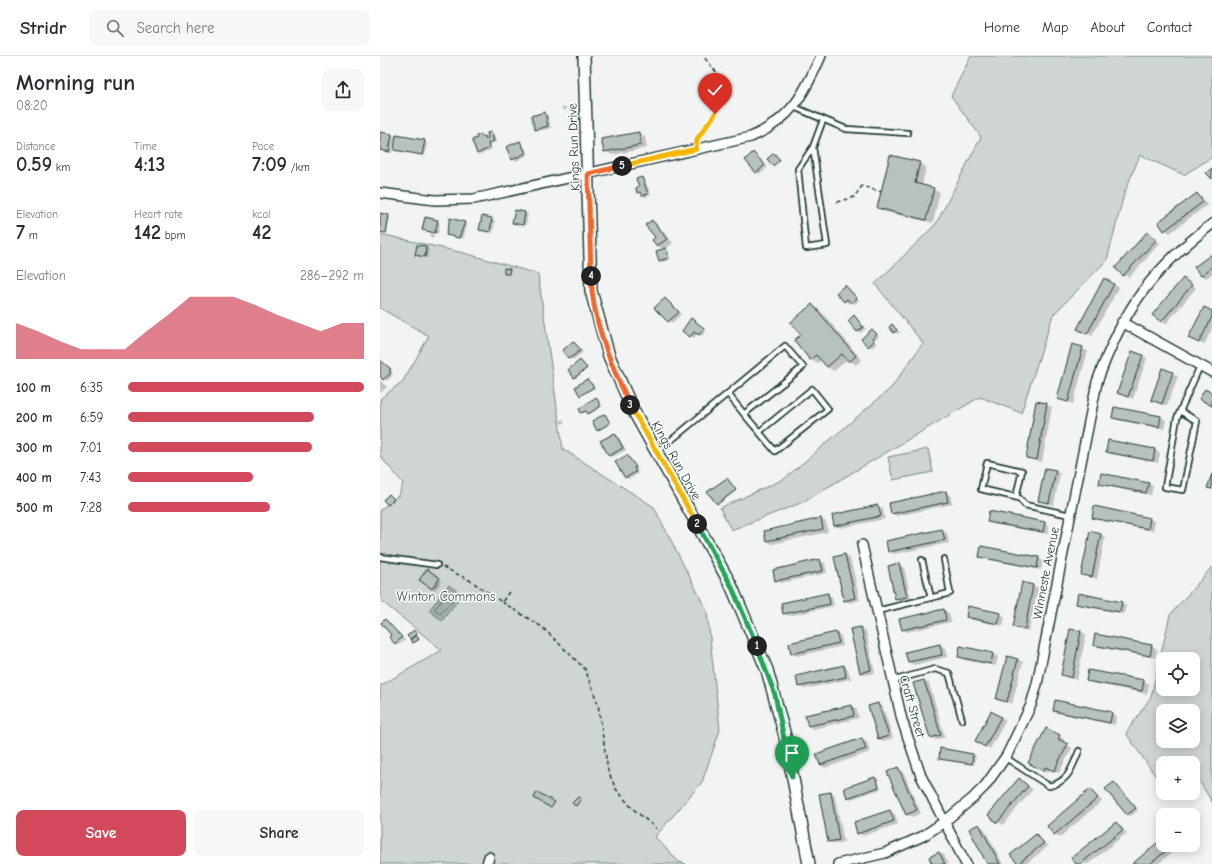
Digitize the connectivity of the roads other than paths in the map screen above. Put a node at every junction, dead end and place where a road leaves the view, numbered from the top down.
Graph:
1 (584, 56) edge
2 (821, 56) edge
3 (794, 107) junction
4 (823, 120) junction
5 (908, 133) dead end
6 (813, 147) junction
7 (588, 174) junction
8 (380, 193) edge
9 (1212, 224) edge
10 (1122, 322) junction
11 (1200, 366) junction
12 (1212, 372) edge
13 (728, 394) junction
14 (1180, 411) junction
15 (744, 414) junction
16 (759, 432) junction
17 (657, 452) junction
18 (1016, 497) junction
19 (1070, 515) junction
20 (862, 545) dead end
21 (380, 557) edge
22 (922, 560) dead end
23 (944, 560) dead end
24 (437, 565) road end
25 (932, 598) junction
26 (877, 611) junction
27 (892, 681) junction
28 (962, 720) dead end
29 (1079, 751) dead end
30 (1006, 758) junction
31 (944, 822) junction
32 (809, 864) edge
33 (838, 864) edge
34 (966, 864) edge

1 - 7 street, Kings Run Drive
2 - 3 street
3 - 4 lane
3 - 7 street
4 - 5 lane
4 - 6 lane
6 - 6 lane
7 - 8 street
7 - 17 street, Kings Run Drive
9 - 10 street, Winneste Avenue
10 - 11 street
10 - 19 street, Winneste Avenue
11 - 12 street
11 - 14 lane
13 - 15 lane
13 - 15 lane
13 - 17 lane
14 - 14 lane
15 - 16 lane
16 - 16 lane
17 - 32 street, Kings Run Drive
18 - 18 lane
18 - 19 lane
19 - 30 street, Winneste Avenue
20 - 26 street, Craft Street
21 - 24 lane
22 - 25 lane
23 - 25 lane
25 - 26 lane
26 - 27 street, Craft Street
27 - 28 lane
27 - 31 street, Craft Street
29 - 30 lane
30 - 31 street, Winneste Avenue
31 - 33 street, Winneste Avenue
31 - 34 street, Craft Street

